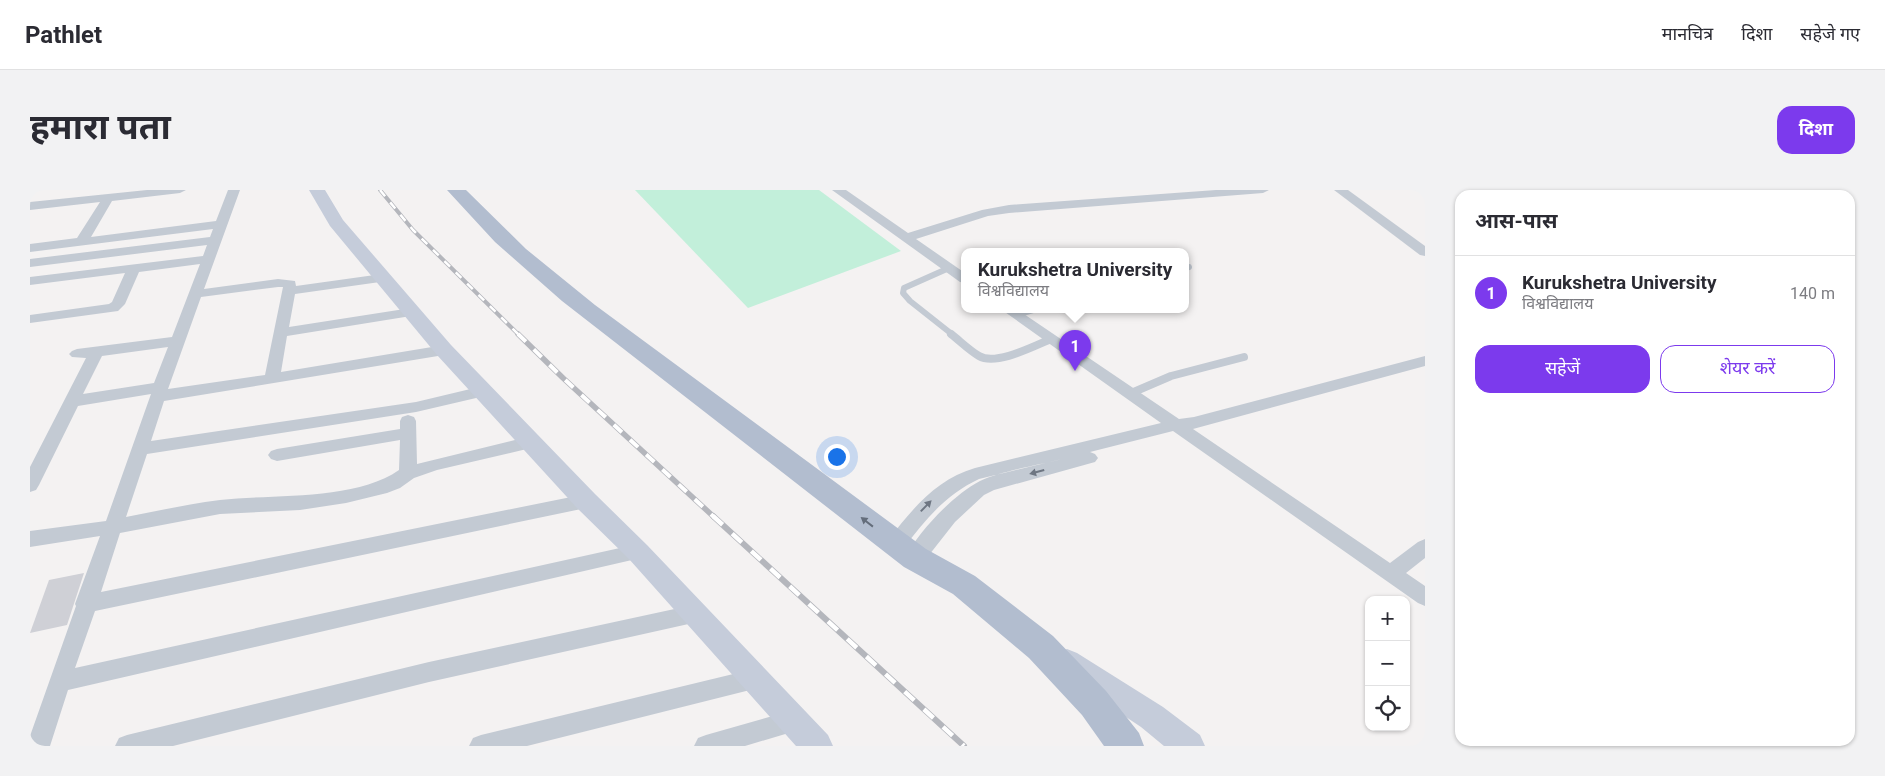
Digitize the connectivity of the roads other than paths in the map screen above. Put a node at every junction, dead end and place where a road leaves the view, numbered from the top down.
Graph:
1 (180, 190) edge
2 (234, 190) edge
3 (317, 190) edge
4 (456, 190) edge
5 (476, 190) edge
6 (838, 190) edge
7 (1262, 190) edge
8 (1340, 190) edge
9 (148, 192) edge
10 (108, 198) junction
11 (34, 206) edge
12 (30, 218) edge
13 (221, 224) junction
14 (905, 238) junction
15 (215, 240) junction
16 (82, 241) junction
17 (30, 248) edge
18 (1425, 252) edge
19 (209, 259) junction
20 (30, 263) edge
21 (134, 268) junction
22 (949, 268) junction
23 (961, 276) edge
24 (382, 278) junction
25 (30, 281) edge
26 (289, 291) junction
27 (196, 294) junction
28 (412, 312) junction
29 (1013, 313) edge
30 (30, 319) edge
31 (281, 333) junction
32 (1051, 339) junction
33 (178, 341) junction
34 (444, 350) junction
35 (96, 352) junction
36 (77, 354) dead end
37 (1244, 357) dead end
38 (1425, 361) edge
39 (272, 379) junction
40 (160, 391) junction
41 (483, 391) junction
42 (1130, 394) junction
43 (72, 401) junction
44 (408, 408) junction
45 (1185, 427) junction
46 (408, 433) junction
47 (531, 442) junction
48 (140, 449) junction
49 (277, 455) dead end
50 (408, 473) junction
51 (30, 485) edge
52 (586, 502) junction
53 (112, 527) junction
54 (30, 539) edge
55 (911, 544) junction
56 (1425, 547) edge
57 (638, 552) junction
58 (1391, 574) junction
59 (1425, 597) edge
60 (85, 604) junction
61 (693, 614) junction
62 (1040, 647) junction
63 (754, 679) junction
64 (59, 682) junction
65 (794, 722) junction
66 (38, 746) edge
67 (127, 746) edge
68 (481, 746) edge
69 (706, 746) edge
70 (817, 746) edge
71 (1126, 746) edge
72 (1189, 746) edge

1 - 9 street
2 - 13 street
3 - 24 street
55 -> 4 main road
5 - 55 main road
6 - 14 street
7 - 14 street
8 - 18 street
9 - 10 street
10 - 11 street
10 - 16 street
11 - 12 street
13 - 15 street
13 - 16 street
14 - 22 street
15 - 19 street
15 - 20 street
16 - 17 street
19 - 21 street
19 - 27 street
21 - 25 street
21 - 30 street
22 - 23 street
22 - 32 lane
24 - 26 street
24 - 28 street
26 - 27 street
26 - 31 street
27 - 33 street
28 - 31 street
28 - 34 street
29 - 32 street
31 - 39 street
32 - 42 street
33 - 35 street
33 - 40 street
34 - 39 street
34 - 41 street
35 - 36 street
35 - 43 street
37 - 42 lane
38 - 45 street
39 - 40 street
40 - 43 street
40 - 48 street
41 - 44 street
41 - 47 street
42 - 45 street
43 - 51 street
44 - 46 street
44 - 48 street
45 -> 55 street
55 -> 45 street
45 - 58 street
46 - 49 street
46 - 50 street
47 - 50 street
47 - 52 street
48 - 53 street
50 - 53 street
52 - 57 street
52 - 60 street
53 - 54 street
53 - 60 street
55 - 62 main road
56 - 58 street
57 - 61 street
57 - 64 street
58 - 59 street
60 - 64 street
61 - 63 street
61 - 67 street
62 - 71 main road
62 - 72 street
63 - 65 street
63 - 68 street
64 - 66 street
65 - 69 street
65 - 70 street

